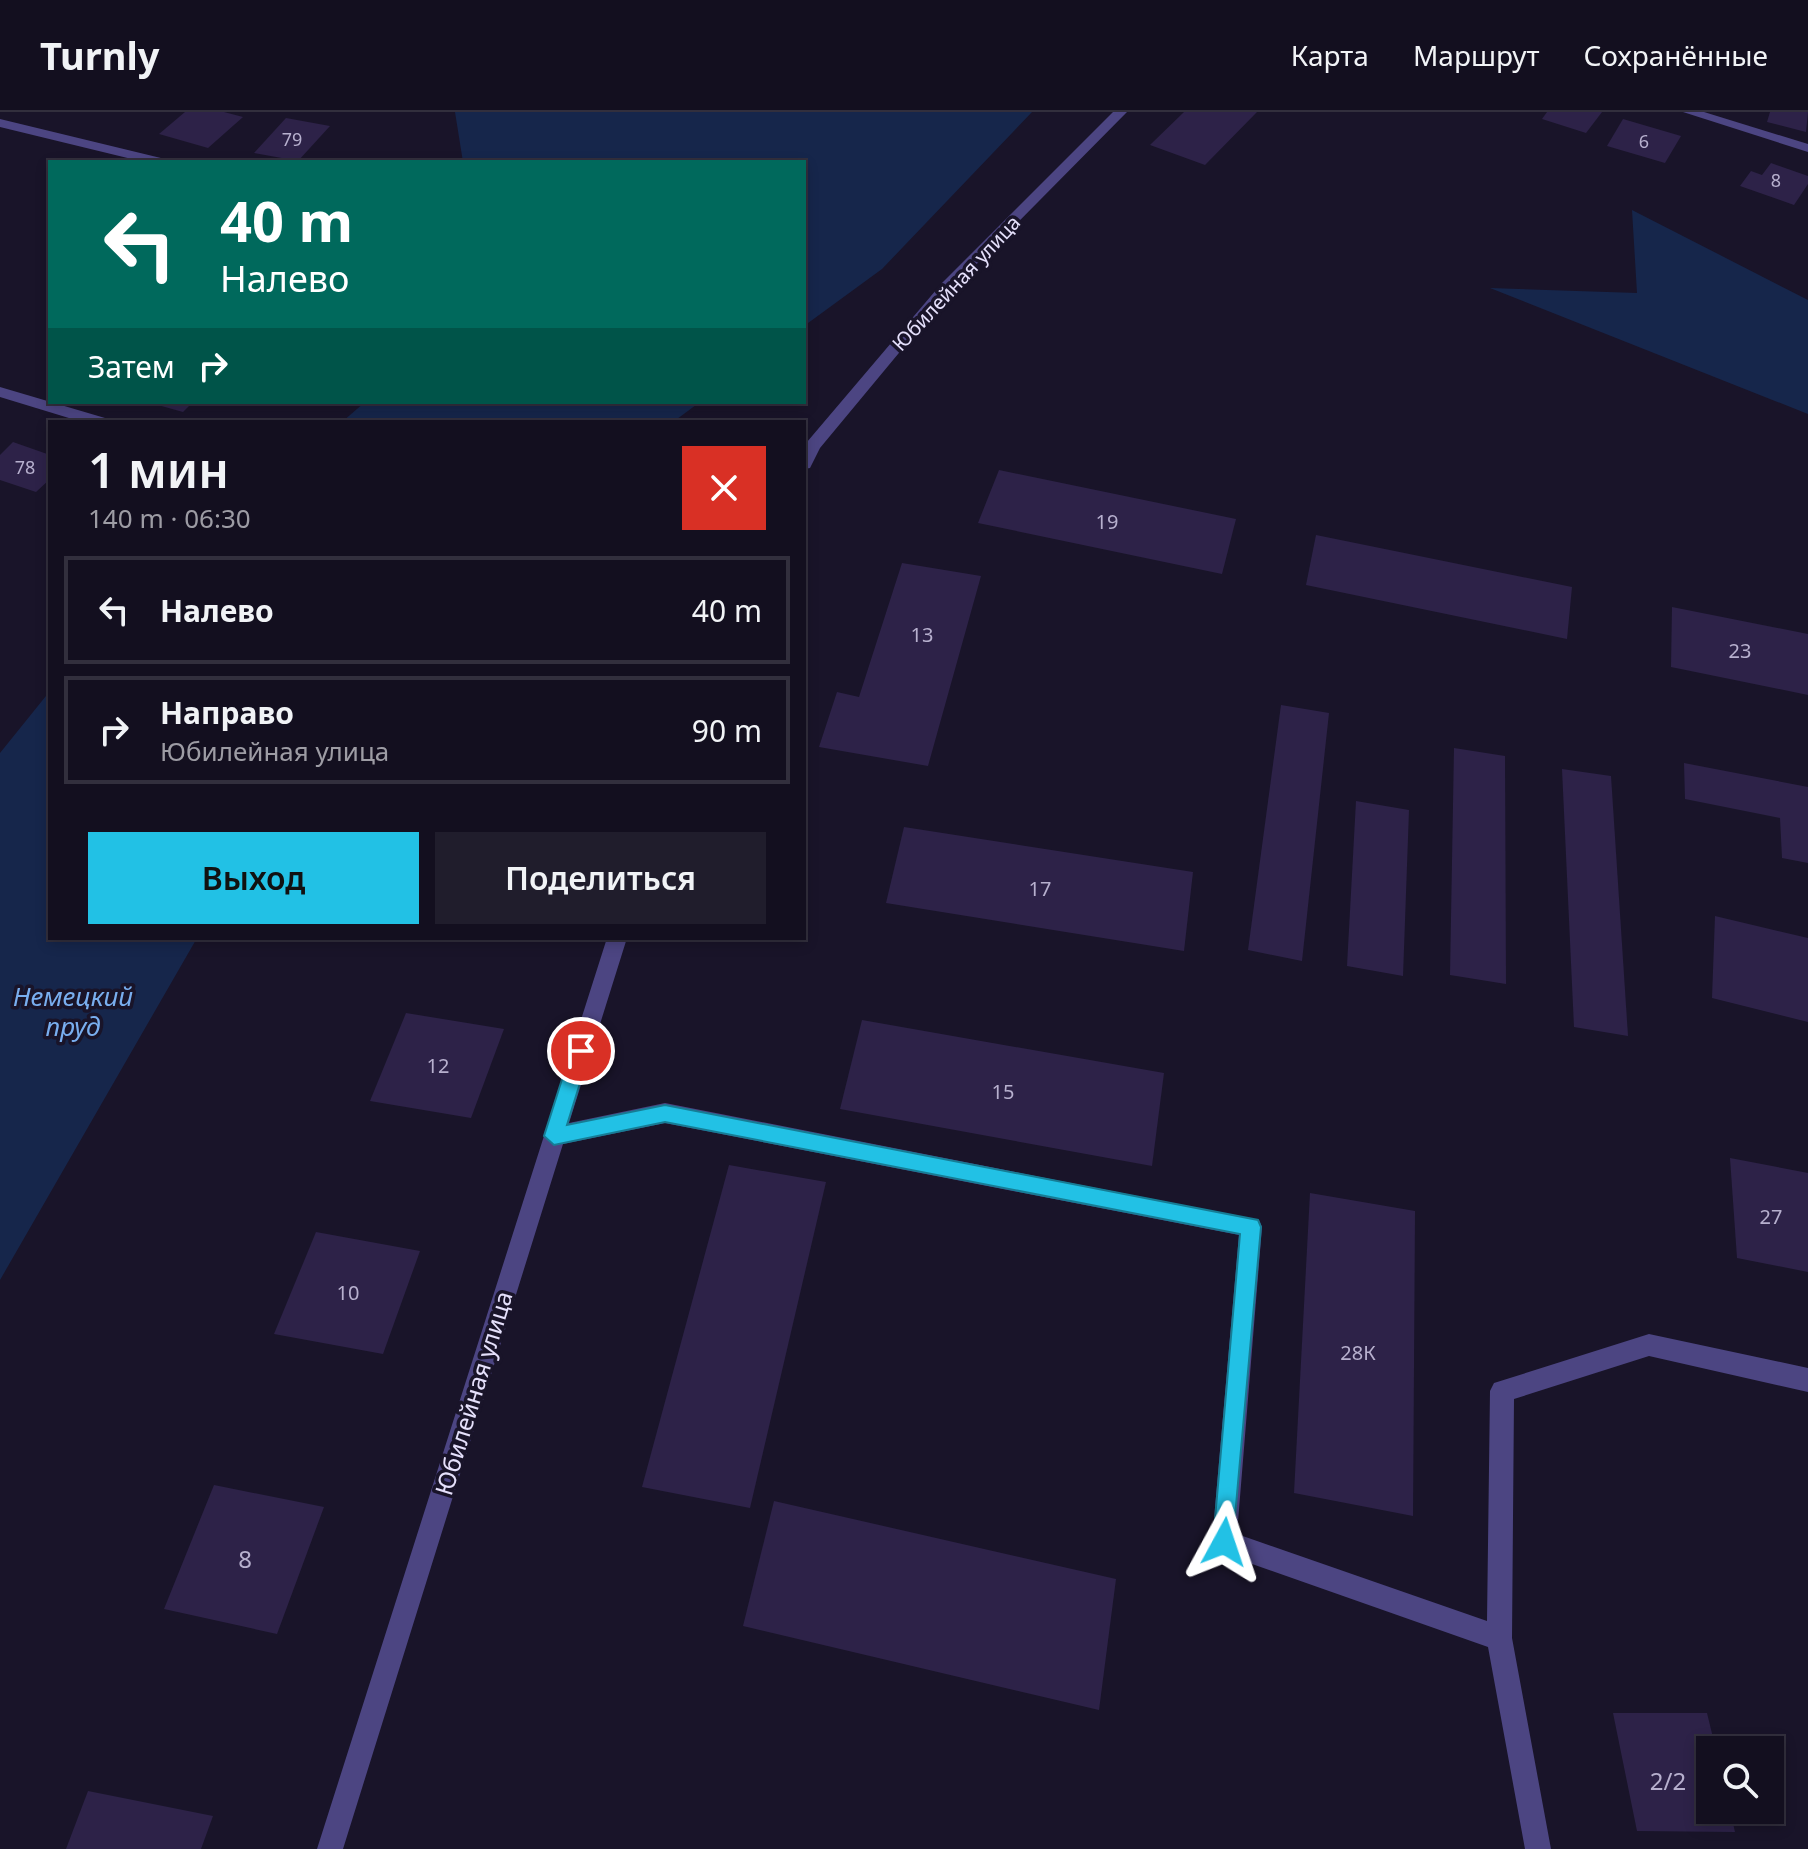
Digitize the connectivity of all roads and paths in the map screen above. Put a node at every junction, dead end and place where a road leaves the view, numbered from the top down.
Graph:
1 (1120, 112) edge
2 (1690, 112) edge
3 (0, 123) edge
4 (1808, 148) edge
5 (152, 160) edge
6 (0, 392) edge
7 (93, 420) edge
8 (806, 460) edge
9 (616, 940) edge
10 (554, 1136) junction
11 (1808, 1380) edge
12 (1499, 1638) junction
13 (330, 1849) edge
14 (1538, 1849) edge

1 - 8 street, Юбилейная улица
2 - 4 street
3 - 5 street
6 - 7 street
9 - 10 street, Юбилейная улица
10 - 12 street
10 - 13 street, Юбилейная улица
11 - 12 street
12 - 14 street

